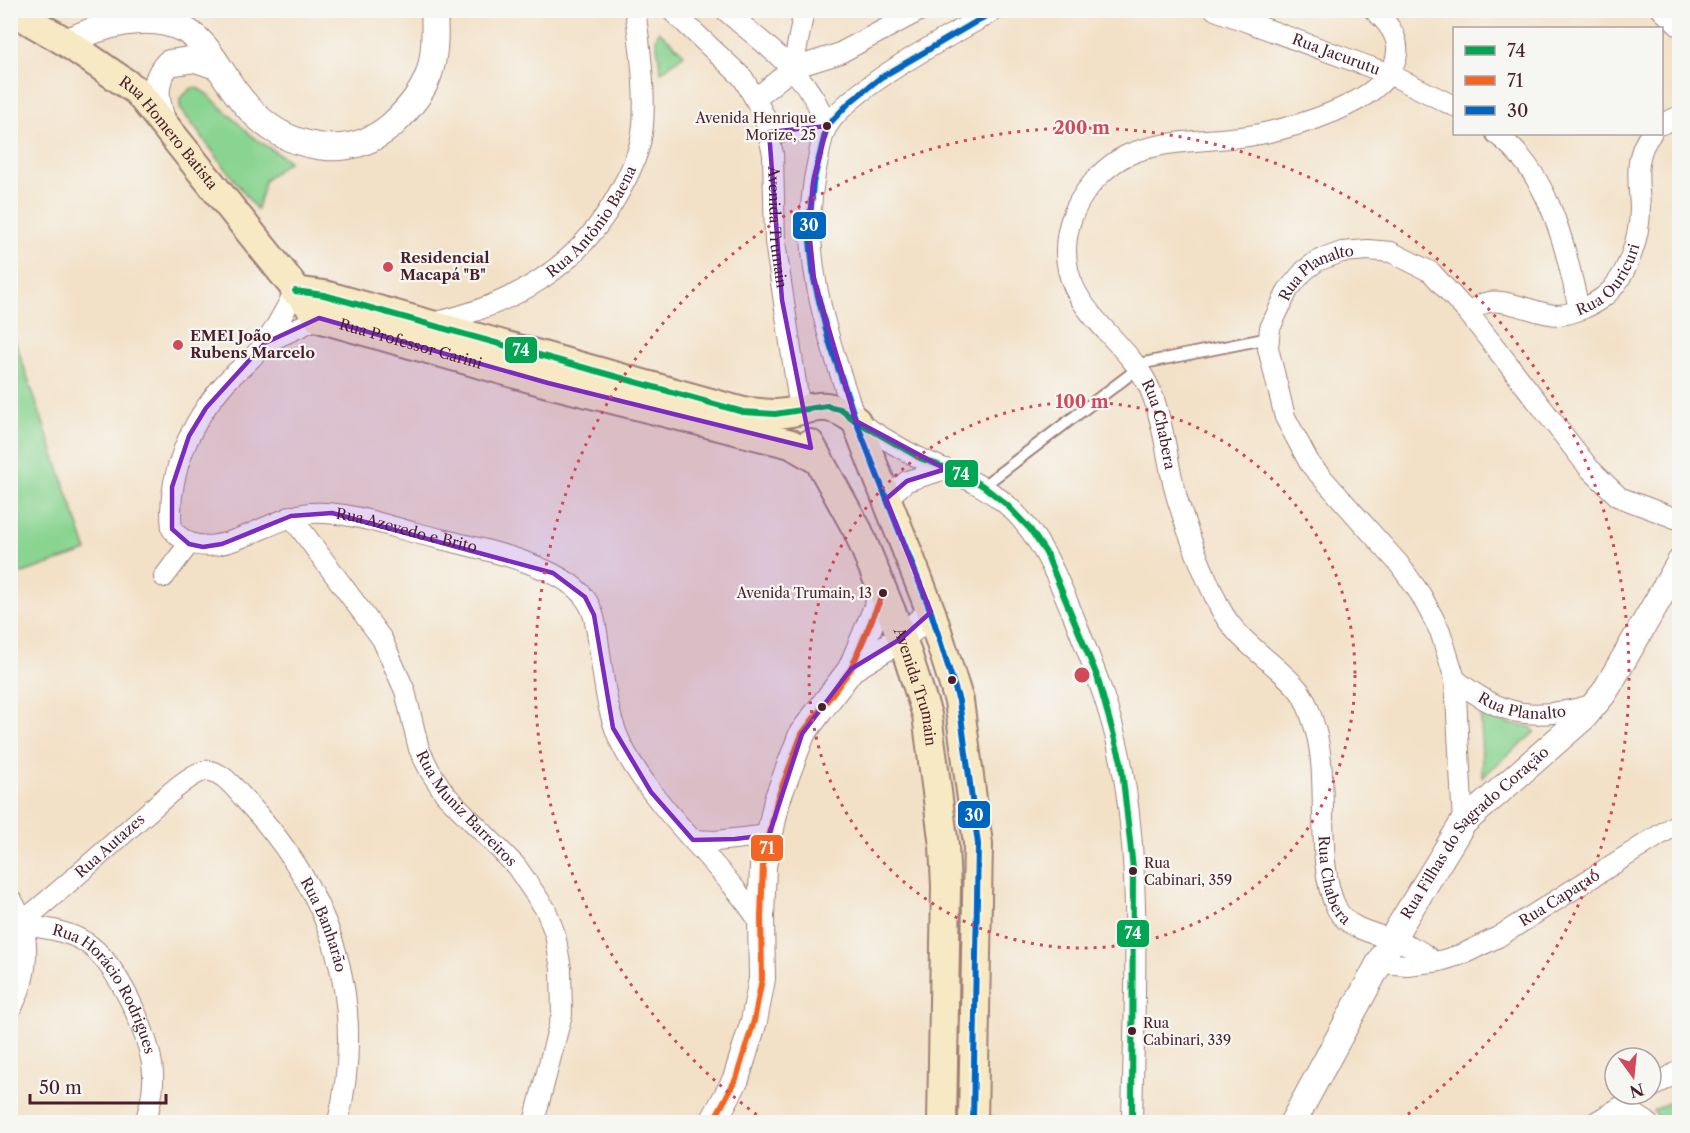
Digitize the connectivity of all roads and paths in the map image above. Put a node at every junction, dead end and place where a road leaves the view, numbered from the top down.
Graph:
1 (10, 10) edge
2 (434, 10) edge
3 (635, 10) edge
4 (671, 10) edge
5 (725, 10) edge
6 (804, 10) edge
7 (921, 10) edge
8 (996, 10) edge
9 (1215, 10) edge
10 (1374, 10) edge
11 (1662, 10) edge
12 (1680, 27) edge
13 (66, 42) junction
14 (219, 67) junction
15 (793, 68) junction
16 (1389, 74) junction
17 (756, 98) junction
18 (1453, 105) edge
19 (1680, 116) edge
20 (163, 123) junction
21 (1663, 124) edge
22 (827, 126) junction
23 (769, 132) junction
24 (1498, 135) edge
25 (1650, 135) edge
26 (295, 291) junction
27 (1579, 309) junction
28 (1470, 315) junction
29 (319, 318) junction
30 (423, 336) junction
31 (1269, 338) junction
32 (265, 343) junction
33 (1135, 368) junction
34 (800, 410) junction
35 (856, 421) junction
36 (818, 460) junction
37 (946, 469) junction
38 (983, 486) junction
39 (886, 499) junction
40 (291, 516) junction
41 (1680, 520) edge
42 (189, 544) junction
43 (1680, 562) edge
44 (164, 577) dead end
45 (883, 593) junction
46 (931, 612) junction
47 (902, 638) junction
48 (851, 669) junction
49 (1455, 679) junction
50 (1594, 704) junction
51 (203, 771) joint
52 (1680, 822) edge
53 (1463, 823) junction
54 (769, 835) junction
55 (693, 840) junction
56 (13, 918) edge
57 (761, 924) junction
58 (1394, 938) junction
59 (1433, 962) junction
60 (1382, 963) junction
61 (10, 1005) edge
62 (1680, 1070) edge
63 (1663, 1081) edge
64 (1622, 1106) joint
65 (145, 1122) edge
66 (338, 1122) edge
67 (534, 1122) edge
68 (713, 1122) edge
69 (942, 1122) edge
70 (973, 1122) edge
71 (1132, 1122) edge
72 (1293, 1122) edge
73 (1596, 1122) edge
74 (1647, 1122) edge

1 - 13 main road, Rua Homero Batista
2 - 14 street
3 - 30 street, Rua Antônio Baena
4 - 17 street, Avenida Trumain
5 - 15 street
6 - 15 street
7 - 15 street
8 - 22 street
9 - 16 street, Rua Jacurutu
10 - 16 street
11 - 12 street
13 - 14 street
13 - 20 main road, Rua Homero Batista
14 - 20 street
15 - 17 street
15 - 22 street
16 - 18 street, Rua Jacurutu
16 - 33 street, Rua Chabera
17 - 23 street, Avenida Trumain
19 - 21 street
20 - 26 main road, Rua Homero Batista
22 - 23 street
22 - 35 street
23 - 34 street, Avenida Trumain
24 - 27 street
25 - 27 street, Rua Ouricuri
26 - 29 main road, Rua Professor Carini
26 - 30 main road, Rua Professor Carini
26 - 32 street
27 - 28 street, Rua Ouricuri
28 - 31 street, Rua Planalto
28 - 41 street, Rua Planalto
29 - 30 main road, Rua Professor Carini
29 - 32 street
30 - 34 main road, Rua Professor Carini
30 - 36 main road, Rua Professor Carini
31 - 33 lane
31 - 49 street, Rua Planalto
32 - 42 street
33 - 38 lane
33 - 58 street, Rua Chabera
34 - 35 main road, Rua Professor Carini
34 - 36 main road, Avenida Trumain
35 - 37 street
35 - 39 main road
36 - 45 main road, Avenida Trumain
37 - 38 street
37 - 39 street
38 - 71 street
39 - 46 main road
40 - 42 street, Rua Azevedo e Brito
40 - 55 street, Rua Azevedo e Brito
40 - 67 street, Rua Muniz Barreiros
42 - 44 street
43 - 50 street, Rua Filhas do Sagrado Coração
45 - 47 main road, Avenida Trumain
45 - 48 street
46 - 47 street
46 - 70 main road
47 - 48 street
47 - 69 main road, Avenida Trumain
48 - 54 street
49 - 50 street, Rua Planalto
49 - 53 street, Rua Planalto
50 - 53 street, Rua Filhas do Sagrado Coração
51 - 56 street, Rua Autazes
51 - 66 street, Rua Banharão
52 - 59 street, Rua Caparaó
53 - 58 street, Rua Filhas do Sagrado Coração
54 - 55 street
54 - 57 street
55 - 57 street, Rua Azevedo e Brito
56 - 61 street
56 - 65 street, Rua Horácio Rodrigues
57 - 68 street
58 - 59 street
58 - 60 street, Rua Filhas do Sagrado Coração
59 - 60 street, Rua Caparaó
60 - 72 street, Rua Filhas do Sagrado Coração
62 - 63 street
64 - 73 street
64 - 74 street

